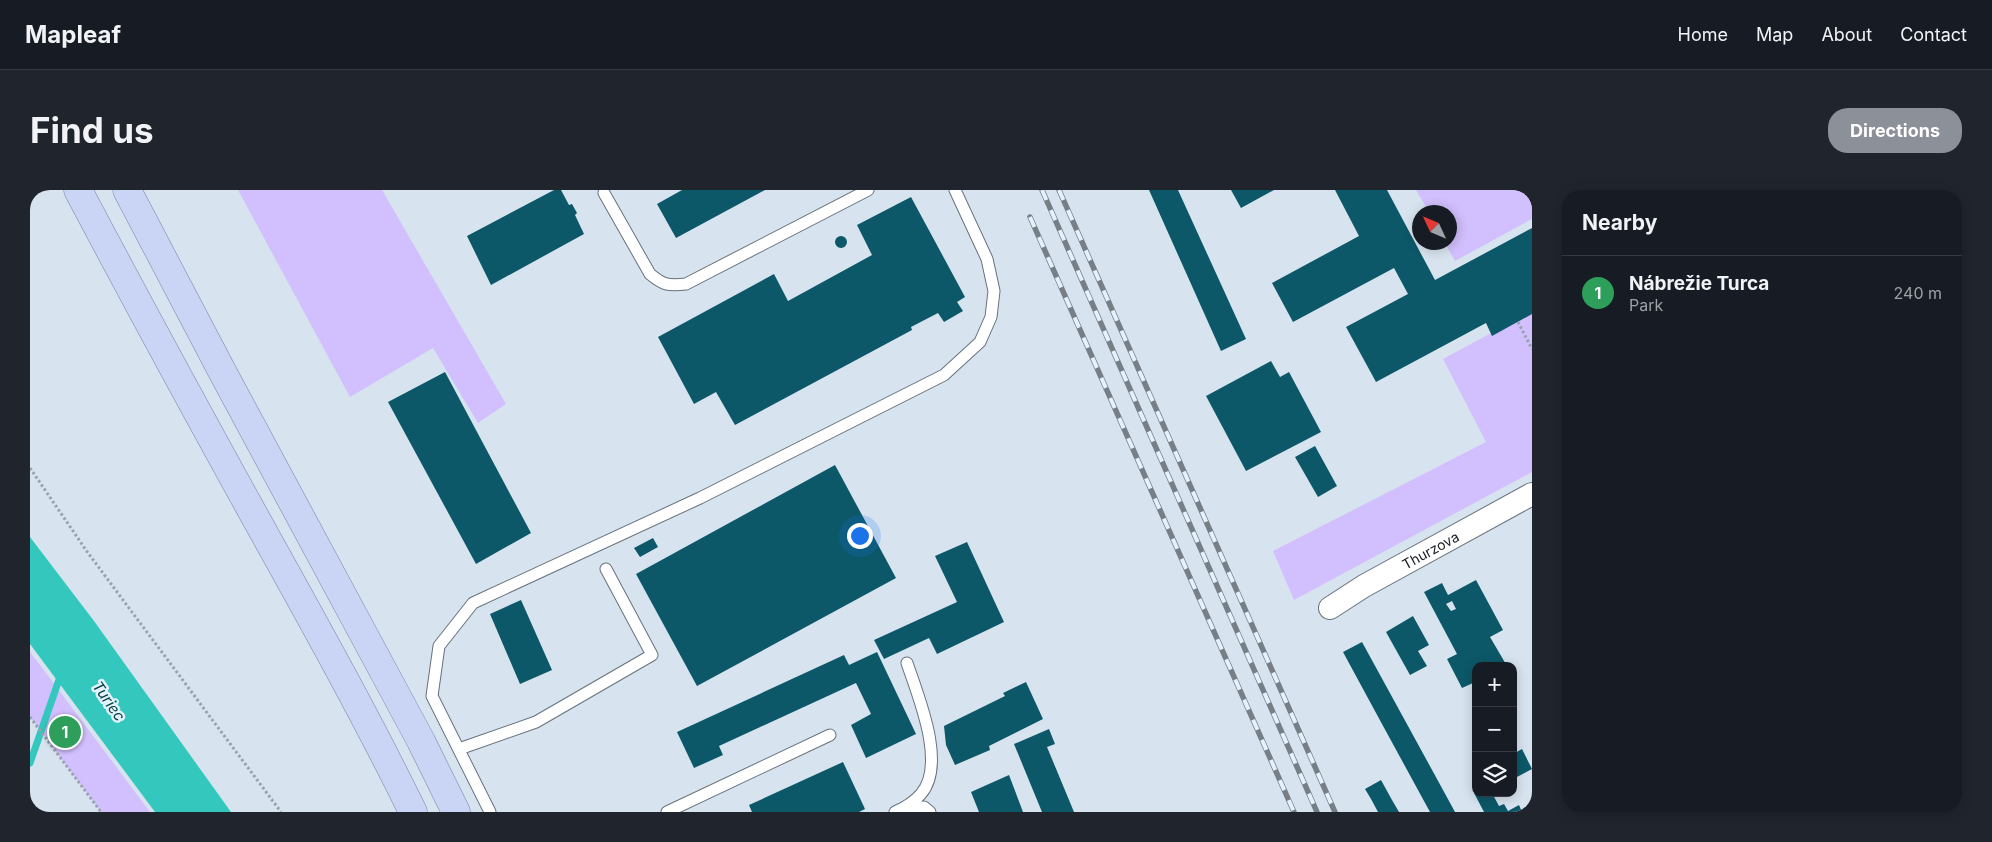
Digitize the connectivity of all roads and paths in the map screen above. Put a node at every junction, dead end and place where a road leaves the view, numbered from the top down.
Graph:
1 (78, 190) edge
2 (127, 190) edge
3 (868, 190) edge
4 (955, 190) edge
5 (605, 191) edge
6 (1518, 322) dead end
7 (1532, 349) edge
8 (30, 468) edge
9 (1532, 494) edge
10 (606, 570) dead end
11 (1330, 608) dead end
12 (907, 663) dead end
13 (30, 718) edge
14 (830, 735) dead end
15 (459, 749) junction
16 (899, 810) edge
17 (101, 812) edge
18 (281, 812) edge
19 (413, 812) edge
20 (456, 812) edge
21 (490, 812) edge
22 (667, 812) edge
23 (930, 812) edge

1 - 19 main road
2 - 20 main road
3 - 5 lane
4 - 15 lane
6 - 7 path
8 - 18 path
9 - 11 street, Thurzova
10 - 15 lane
12 - 16 lane
13 - 17 path
14 - 22 lane
15 - 21 lane
16 - 23 lane

